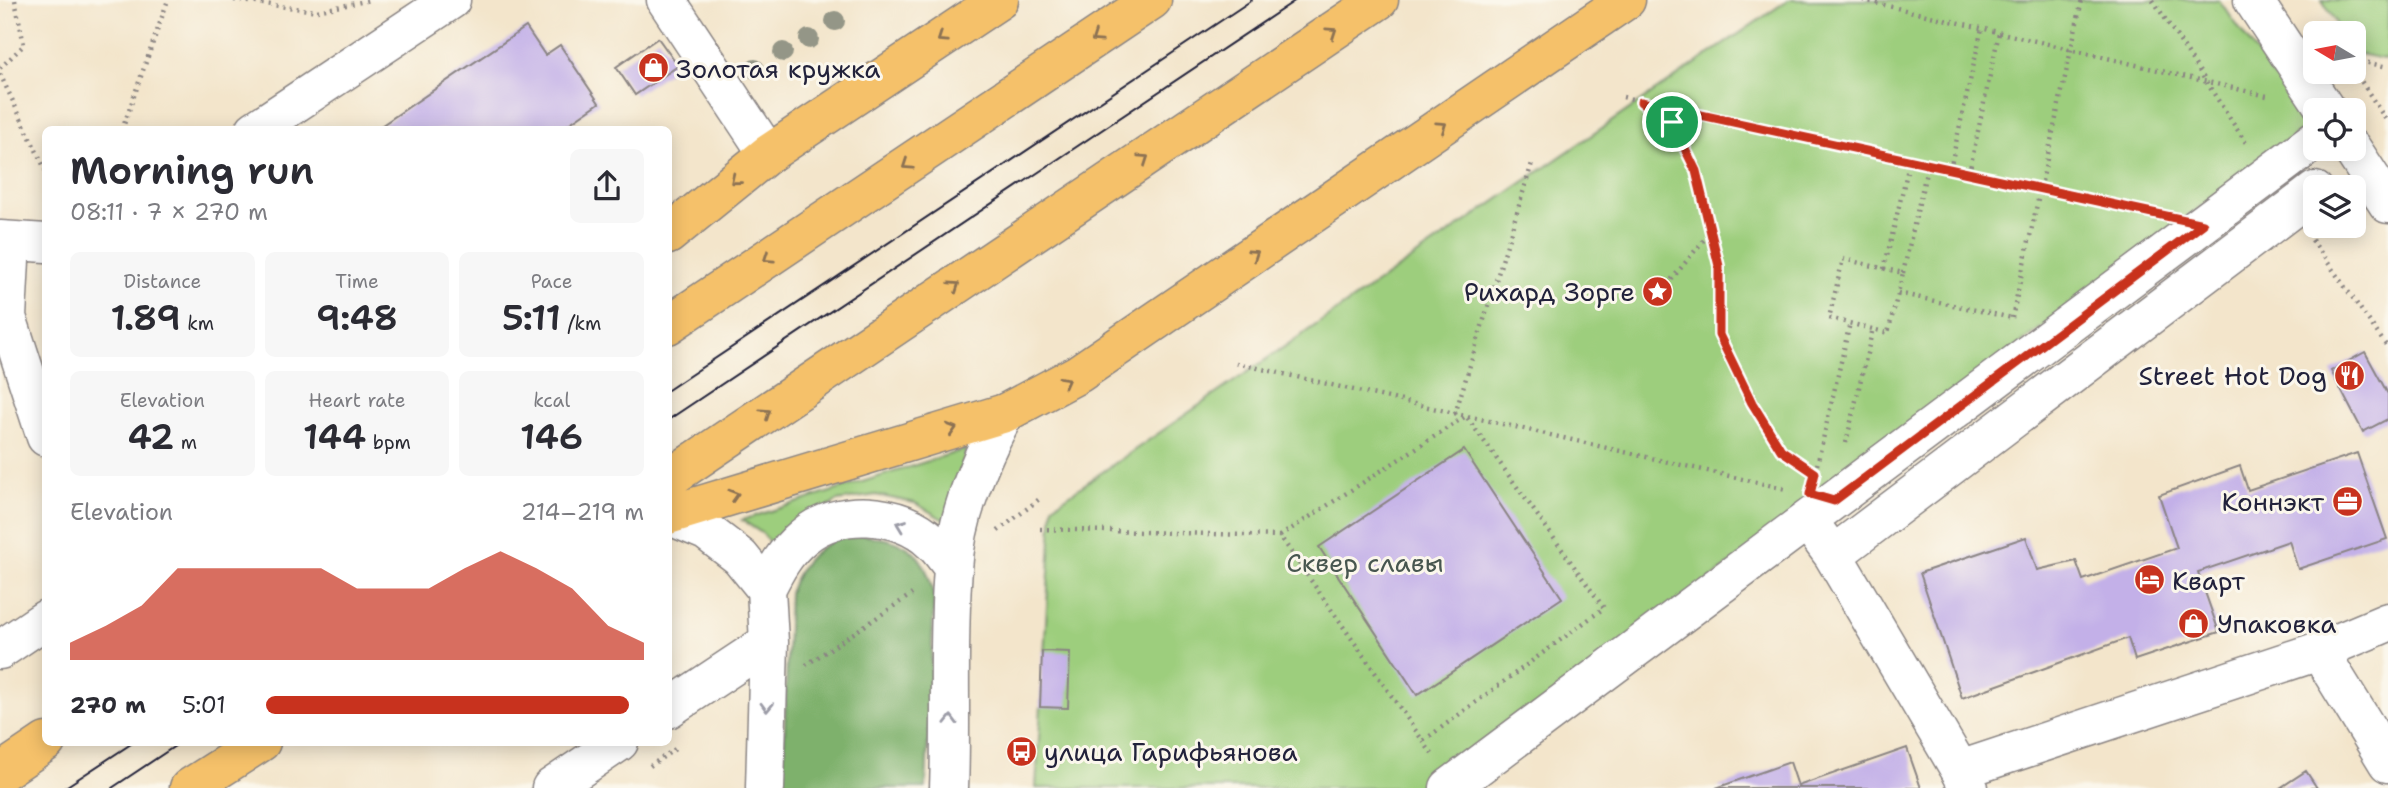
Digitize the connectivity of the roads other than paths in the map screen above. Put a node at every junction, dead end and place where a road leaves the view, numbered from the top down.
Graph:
1 (451, 0) edge
2 (666, 0) edge
3 (999, 0) edge
4 (1152, 0) edge
5 (1379, 0) edge
6 (1626, 0) edge
7 (2253, 0) edge
8 (2318, 98) edge
9 (262, 126) edge
10 (2303, 149) edge
11 (768, 153) junction
12 (2348, 161) edge
13 (2360, 161) edge
14 (2333, 175) edge
15 (2303, 200) edge
16 (2388, 204) edge
17 (672, 232) edge
18 (19, 241) edge
19 (672, 322) edge
20 (1005, 413) junction
21 (42, 425) edge
22 (672, 476) edge
23 (1825, 507) junction
24 (672, 514) edge
25 (672, 517) edge
26 (1833, 555) junction
27 (953, 567) junction
28 (766, 589) junction
29 (42, 622) edge
30 (2388, 622) edge
31 (769, 642) junction
32 (0, 650) edge
33 (2319, 651) junction
34 (672, 706) edge
35 (42, 745) edge
36 (255, 746) edge
37 (613, 746) edge
38 (2388, 763) edge
39 (0, 773) edge
40 (1964, 779) edge
41 (1452, 787) edge
42 (189, 788) edge
43 (551, 788) edge
44 (765, 788) edge
45 (949, 788) edge

1 - 9 street
2 - 11 street
3 -> 11 main road
4 -> 19 main road
22 -> 5 main road
20 -> 6 main road
7 - 8 street
10 - 23 street
11 -> 17 main road
12 - 14 street
13 - 16 street
15 - 26 street
18 - 21 street
24 -> 20 main road
20 - 27 street
23 - 26 street
23 - 41 street
25 - 28 street
26 - 40 street
27 -> 28 street
45 -> 27 street
28 - 31 street
29 - 32 street
30 - 33 street
31 - 34 street
31 -> 44 street
33 - 38 street
33 - 40 street
35 - 39 main road
36 - 42 main road
37 - 43 street

